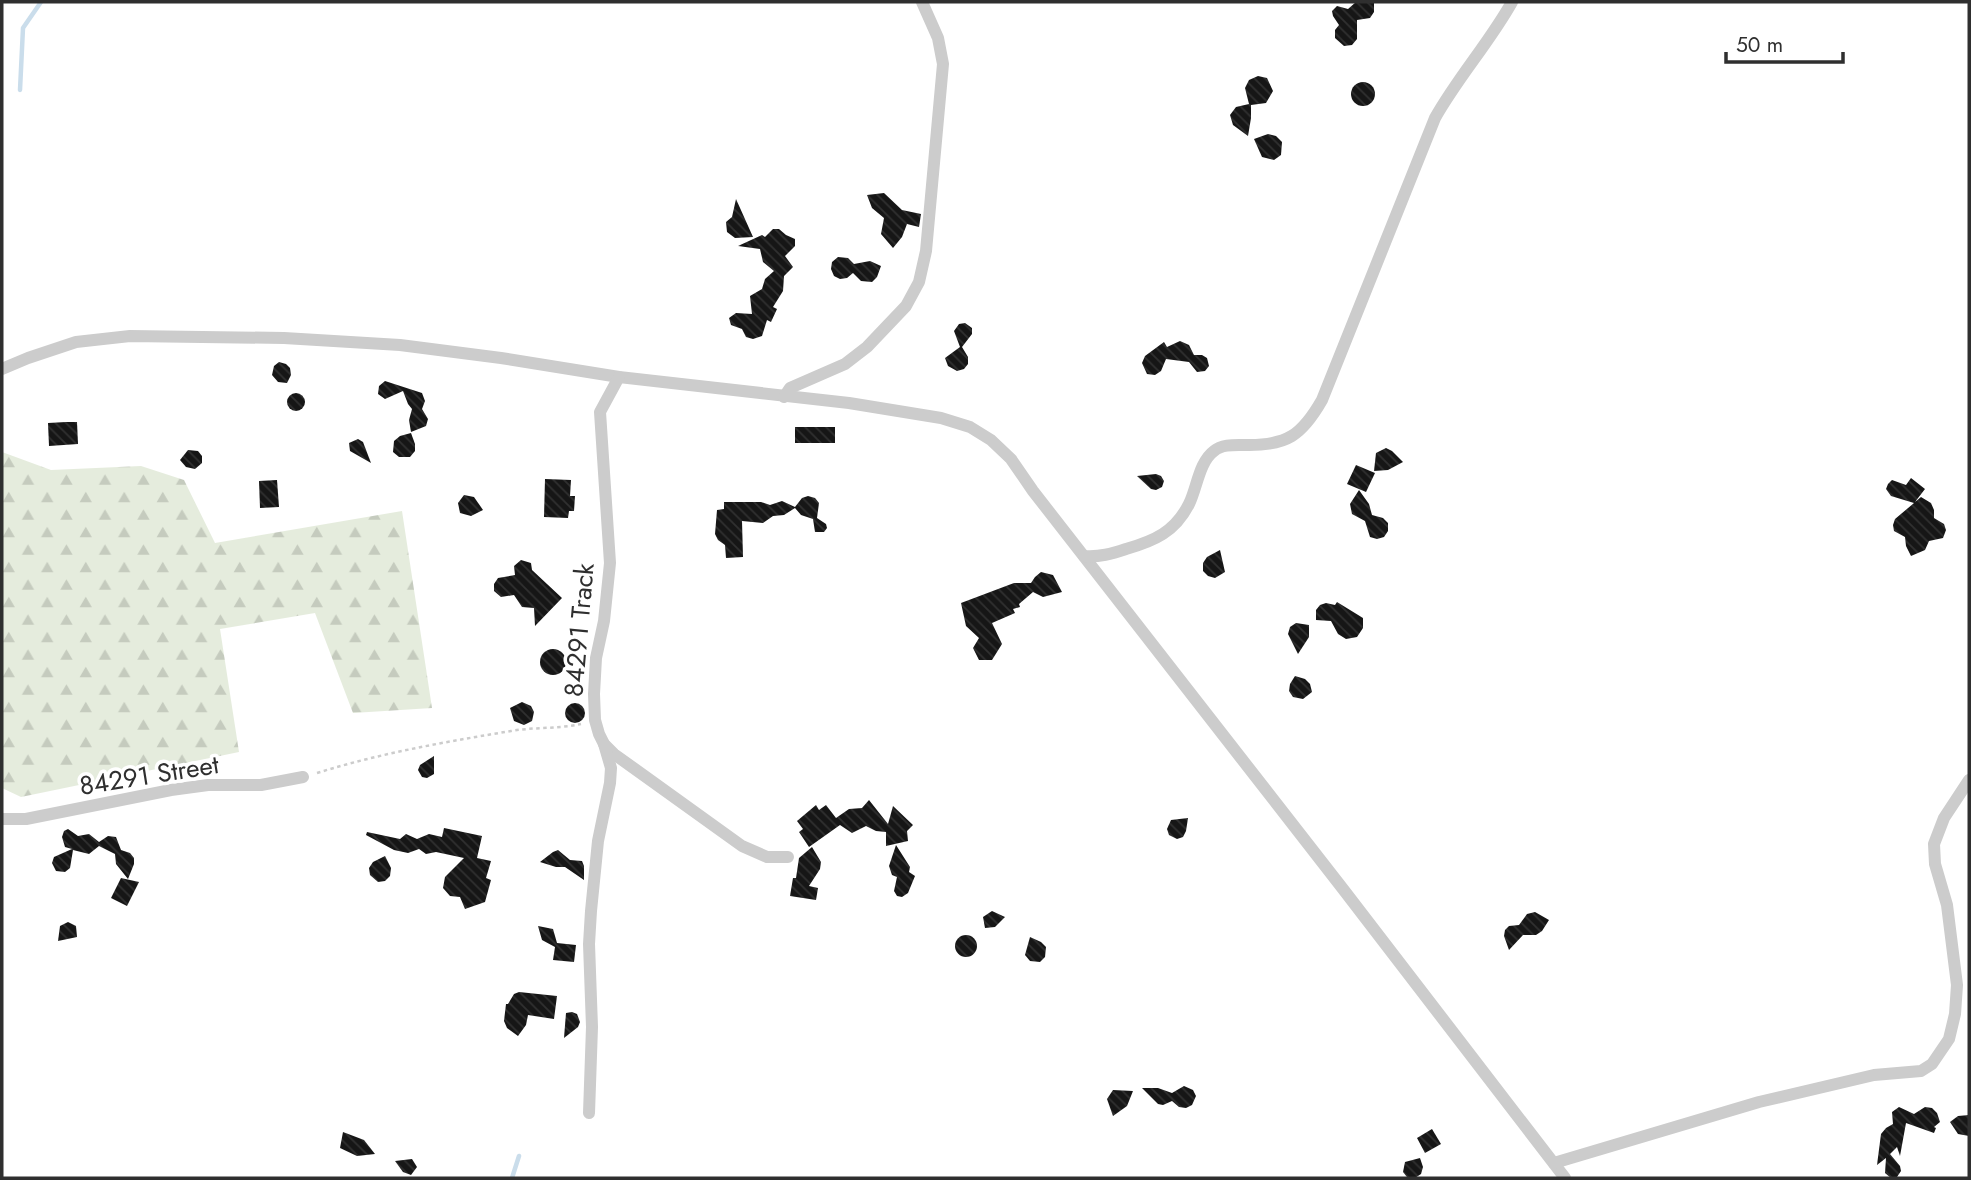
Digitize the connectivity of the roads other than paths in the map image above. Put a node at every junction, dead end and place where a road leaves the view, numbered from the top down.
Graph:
1 (922, 2) edge
2 (1512, 2) edge
3 (2, 369) edge
4 (618, 377) junction
5 (784, 397) junction
6 (1084, 556) junction
7 (604, 744) junction
8 (303, 777) road end
9 (1969, 780) edge
10 (2, 819) edge
11 (789, 857) dead end
12 (589, 1112) dead end
13 (1554, 1163) junction
14 (1565, 1178) edge

1 - 5 street
2 - 6 street
3 - 4 street
4 - 5 street
4 - 7 street, 84291 Track
5 - 6 street
6 - 13 street
7 - 11 street
7 - 12 street
8 - 10 street, 84291 Street
9 - 13 street
13 - 14 street

